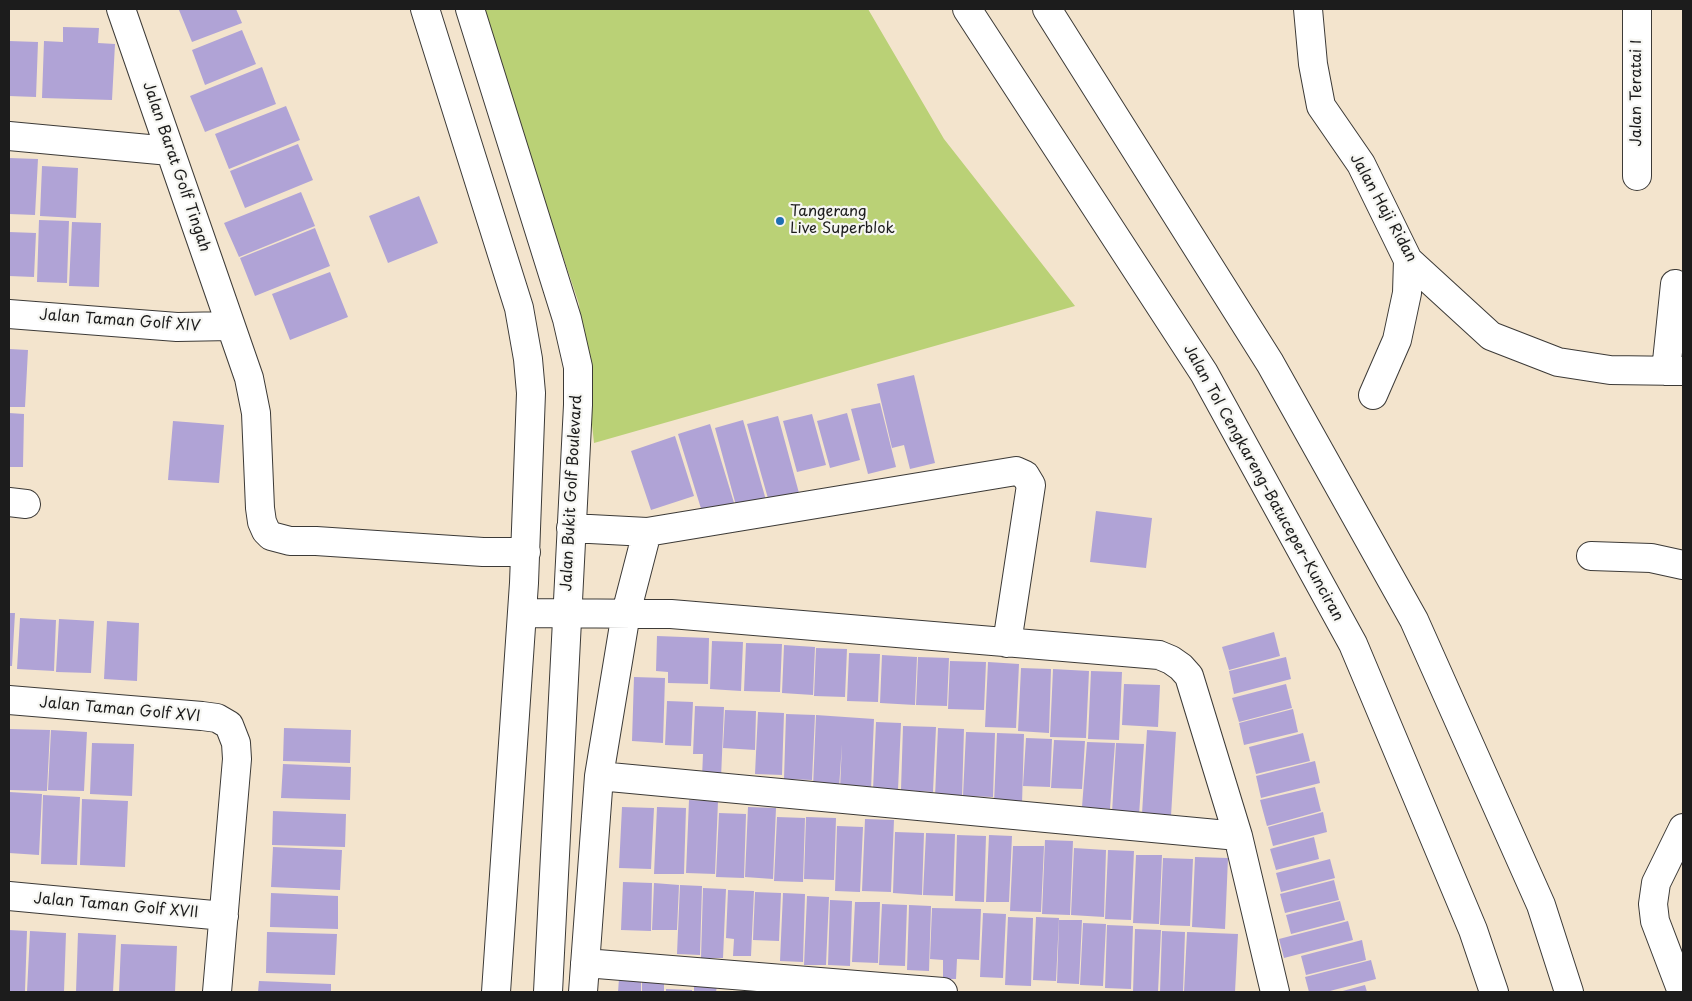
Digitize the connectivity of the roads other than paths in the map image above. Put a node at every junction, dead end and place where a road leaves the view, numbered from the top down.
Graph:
1 (121, 9) edge
2 (425, 9) edge
3 (470, 9) edge
4 (967, 9) edge
5 (1047, 9) edge
6 (1308, 9) edge
7 (1637, 9) edge
8 (9, 136) edge
9 (170, 151) junction
10 (1637, 176) dead end
11 (1408, 260) junction
12 (1675, 284) dead end
13 (9, 314) edge
14 (231, 326) junction
15 (1674, 371) edge
16 (1373, 395) dead end
17 (571, 528) junction
18 (647, 532) junction
19 (526, 552) junction
20 (1592, 556) dead end
21 (1683, 565) edge
22 (522, 613) junction
23 (566, 613) junction
24 (626, 613) junction
25 (1007, 643) junction
26 (9, 700) edge
27 (599, 776) junction
28 (1683, 828) edge
29 (1238, 836) junction
30 (9, 896) edge
31 (224, 916) junction
32 (585, 963) junction
33 (217, 992) edge
34 (496, 992) edge
35 (548, 992) edge
36 (583, 992) edge
37 (943, 992) edge
38 (1275, 992) edge
39 (1494, 992) edge
40 (1569, 992) edge
41 (1682, 992) edge

1 - 9 main road, Jalan Barat Golf Tingah
2 - 19 main road
3 - 17 main road, Jalan Bukit Golf Boulevard
4 - 39 main road, Jalan Tol Cengkareng–Batuceper–Kunciran
5 - 40 main road
6 - 11 main road, Jalan Haji Ridan
7 - 10 main road, Jalan Teratai I
8 - 9 main road
9 - 14 main road, Jalan Barat Golf Tingah
11 - 15 main road, Jalan Haji Ridan
11 - 16 main road
12 - 15 main road
13 - 14 main road, Jalan Taman Golf XIV
14 - 19 main road, Jalan Barat Golf Tingah
17 - 18 main road
17 - 23 main road, Jalan Bukit Golf Boulevard
18 - 24 main road
18 - 25 main road
19 - 22 main road
20 - 21 main road
22 - 23 main road
22 - 34 main road
23 - 24 main road
23 - 35 main road, Jalan Bukit Golf Boulevard
24 - 25 main road
24 - 27 main road
25 - 29 main road
26 - 31 main road, Jalan Taman Golf XVI
27 - 29 main road
27 - 32 main road
28 - 41 main road
29 - 38 main road
30 - 31 main road, Jalan Taman Golf XVII
31 - 33 main road
32 - 36 main road
32 - 37 main road

